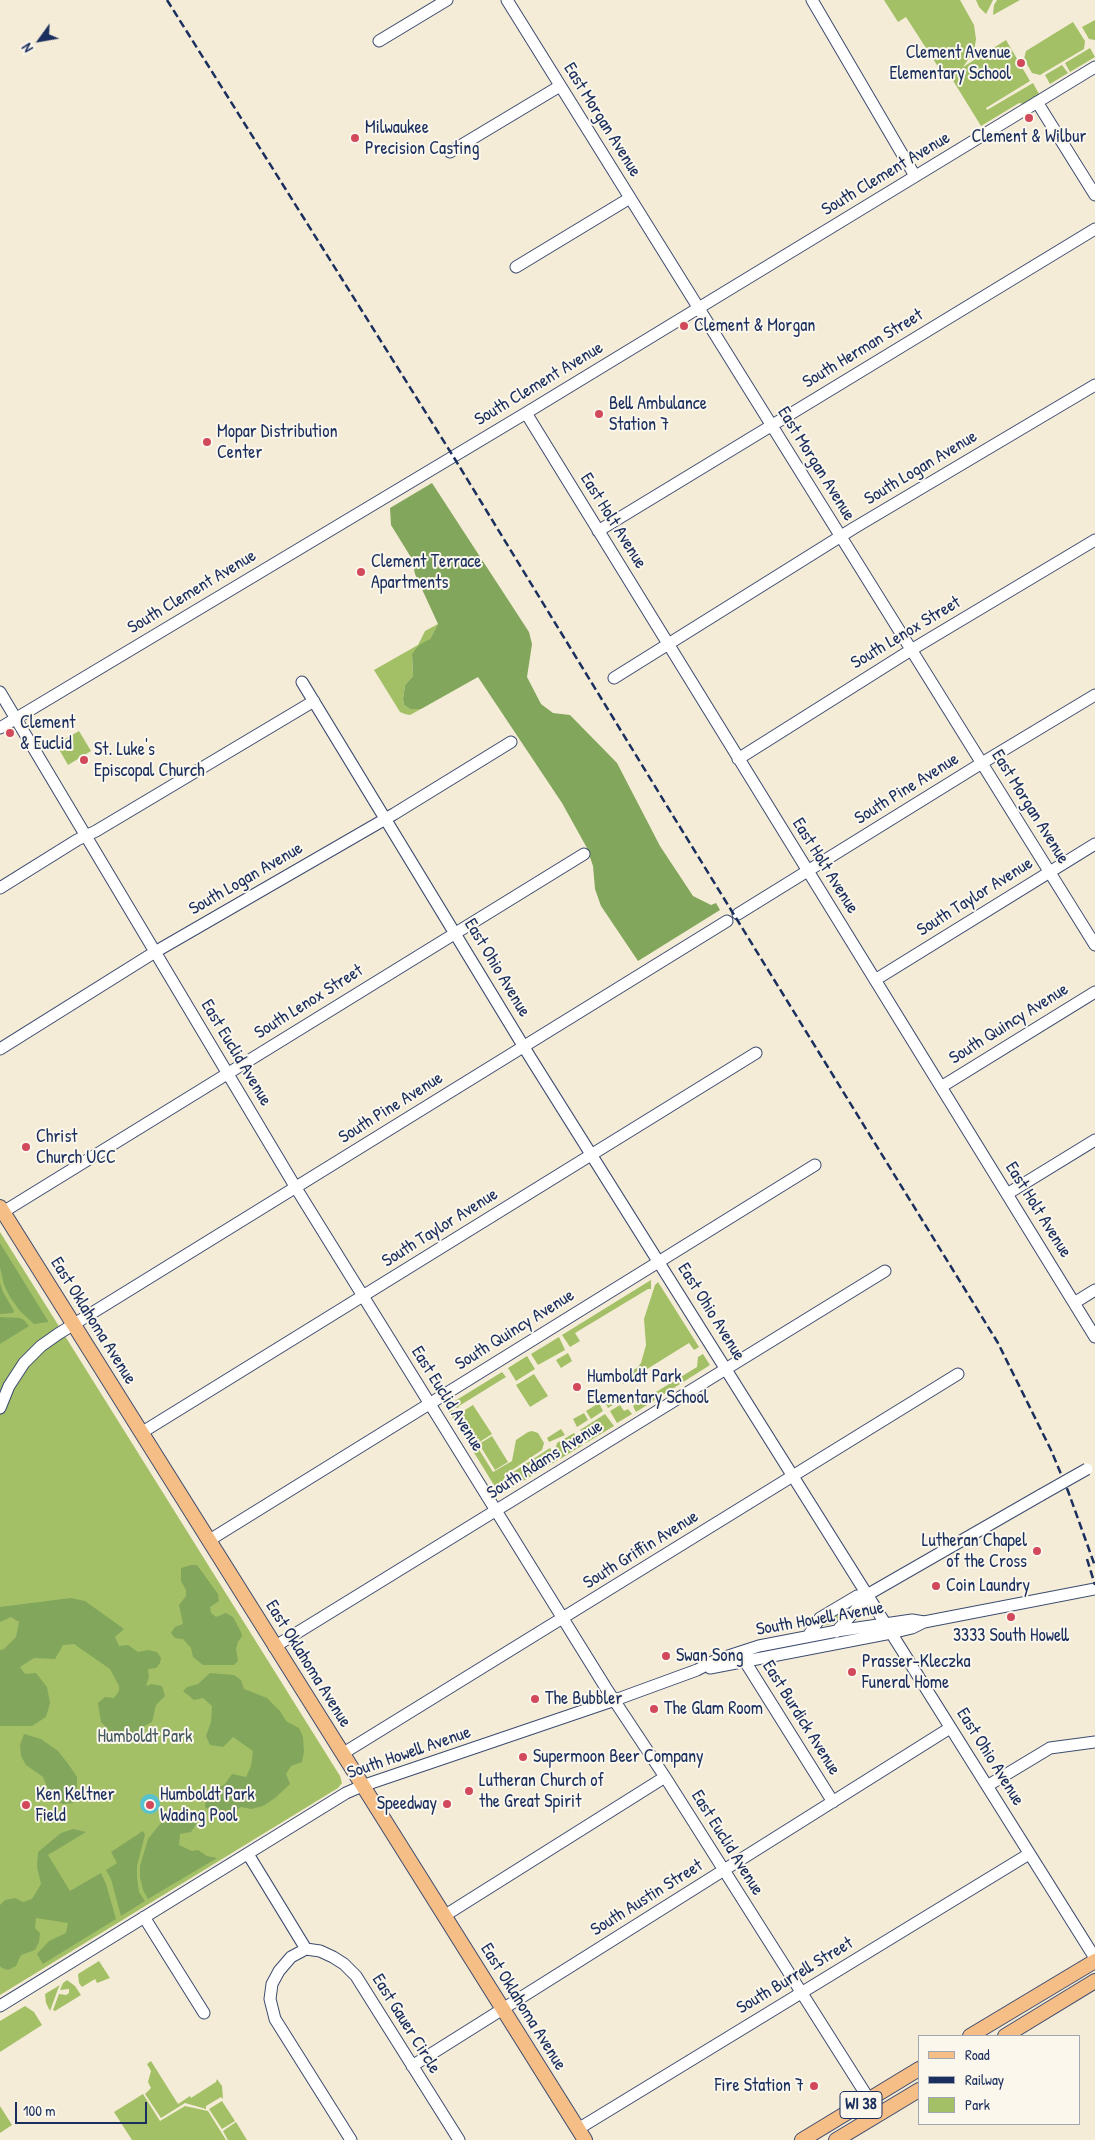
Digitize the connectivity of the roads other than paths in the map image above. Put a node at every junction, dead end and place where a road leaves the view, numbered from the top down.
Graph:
1 (447, 0) edge
2 (507, 0) edge
3 (812, 0) edge
4 (379, 41) dead end
5 (1095, 67) edge
6 (560, 86) junction
7 (1037, 102) junction
8 (450, 152) dead end
9 (915, 176) junction
10 (1095, 195) edge
11 (630, 198) junction
12 (1095, 229) edge
13 (516, 267) dead end
14 (698, 308) junction
15 (1095, 385) edge
16 (526, 413) junction
17 (771, 425) junction
18 (598, 531) junction
19 (840, 536) junction
20 (1095, 540) edge
21 (668, 645) junction
22 (911, 650) junction
23 (614, 678) dead end
24 (302, 682) dead end
25 (0, 692) edge
26 (1095, 695) edge
27 (314, 701) junction
28 (16, 718) junction
29 (0, 728) edge
30 (511, 742) dead end
31 (738, 759) junction
32 (982, 763) junction
33 (386, 819) junction
34 (86, 836) junction
35 (1095, 844) edge
36 (584, 854) dead end
37 (808, 871) junction
38 (1049, 871) junction
39 (0, 888) edge
40 (738, 914) dead end
41 (727, 921) dead end
42 (454, 933) junction
43 (1095, 945) edge
44 (155, 952) junction
45 (875, 980) junction
46 (1095, 992) edge
47 (524, 1046) junction
48 (0, 1049) edge
49 (756, 1053) dead end
50 (227, 1072) junction
51 (941, 1087) junction
52 (1095, 1140) edge
53 (592, 1155) junction
54 (815, 1165) dead end
55 (296, 1188) junction
56 (1007, 1194) junction
57 (2, 1210) edge
58 (659, 1262) junction
59 (885, 1271) dead end
60 (1095, 1290) edge
61 (363, 1296) junction
62 (1074, 1303) junction
63 (73, 1325) junction
64 (1095, 1337) edge
65 (726, 1369) junction
66 (958, 1374) dead end
67 (430, 1404) junction
68 (0, 1408) edge
69 (141, 1433) junction
70 (1091, 1467) edge
71 (793, 1477) junction
72 (496, 1511) junction
73 (208, 1541) junction
74 (1095, 1589) edge
75 (867, 1595) junction
76 (562, 1618) junction
77 (888, 1628) junction
78 (837, 1631) junction
79 (808, 1636) junction
80 (274, 1647) junction
81 (824, 1647) junction
82 (742, 1657) junction
83 (615, 1700) junction
84 (950, 1728) junction
85 (1095, 1742) edge
86 (342, 1754) junction
87 (663, 1774) junction
88 (362, 1786) junction
89 (987, 1786) junction
90 (833, 1802) junction
91 (248, 1854) junction
92 (1030, 1854) junction
93 (724, 1870) junction
94 (444, 1916) junction
95 (144, 1917) junction
96 (306, 1949) junction
97 (1095, 1960) edge
98 (1095, 1981) edge
99 (802, 1993) junction
100 (0, 2006) edge
101 (503, 2009) junction
102 (1012, 2012) junction
103 (204, 2014) dead end
104 (1021, 2026) junction
105 (972, 2035) edge
106 (1007, 2035) edge
107 (412, 2066) junction
108 (918, 2070) edge
109 (918, 2091) edge
110 (869, 2100) junction
111 (878, 2115) junction
112 (830, 2124) junction
113 (582, 2134) edge
114 (838, 2139) edge
115 (351, 2140) edge
116 (459, 2140) edge
117 (802, 2140) edge

1 - 4 street
2 - 6 street, East Morgan Avenue
3 - 9 street
5 - 7 street, South Clement Avenue
6 - 8 street
6 - 11 street, East Morgan Avenue
7 - 9 street, South Clement Avenue
7 - 10 street
9 - 14 street, South Clement Avenue
11 - 13 street
11 - 14 street, East Morgan Avenue
12 - 17 street, South Herman Street
14 - 16 street, South Clement Avenue
14 - 17 street, East Morgan Avenue
15 - 19 street, South Logan Avenue
16 - 18 street, East Holt Avenue
16 - 28 street, South Clement Avenue
17 - 18 street, South Herman Street
17 - 19 street, East Morgan Avenue
18 - 21 street, East Holt Avenue
19 - 21 street, South Logan Avenue
19 - 22 street, East Morgan Avenue
20 - 22 street, South Lenox Street
21 - 23 street, South Logan Avenue
21 - 31 street, East Holt Avenue
22 - 31 street, South Lenox Street
22 - 32 street, East Morgan Avenue
24 - 27 street, East Ohio Avenue
25 - 28 street, East Euclid Avenue
26 - 32 street, South Pine Avenue
27 - 33 street, East Ohio Avenue
27 - 34 street
28 - 29 street, South Clement Avenue
28 - 34 street, East Euclid Avenue
30 - 33 street, South Logan Avenue
31 - 37 street, East Holt Avenue
32 - 37 street, South Pine Avenue
32 - 38 street, East Morgan Avenue
33 - 42 street, East Ohio Avenue
33 - 44 street, South Logan Avenue
34 - 39 street
34 - 44 street, East Euclid Avenue
35 - 38 street, South Taylor Avenue
36 - 42 street, South Lenox Street
37 - 40 street, South Pine Avenue
37 - 45 street, East Holt Avenue
38 - 43 street, East Morgan Avenue
38 - 45 street, South Taylor Avenue
41 - 47 street, South Pine Avenue
42 - 47 street, East Ohio Avenue
42 - 50 street, South Lenox Street
44 - 48 street, South Logan Avenue
44 - 50 street, East Euclid Avenue
45 - 51 street, East Holt Avenue
46 - 51 street, South Quincy Avenue
47 - 53 street, East Ohio Avenue
47 - 55 street, South Pine Avenue
49 - 53 street, South Taylor Avenue
50 - 55 street, East Euclid Avenue
50 - 57 street, South Lenox Street
51 - 56 street, East Holt Avenue
52 - 56 street
53 - 58 street, East Ohio Avenue
53 - 61 street, South Taylor Avenue
54 - 58 street, South Quincy Avenue
55 - 61 street, East Euclid Avenue
55 - 63 street, South Pine Avenue
56 - 62 street, East Holt Avenue
57 - 63 main road, East Oklahoma Avenue
58 - 65 street, East Ohio Avenue
58 - 67 street, South Quincy Avenue
59 - 65 street, South Adams Avenue
60 - 62 street
61 - 67 street, East Euclid Avenue
61 - 69 street, South Taylor Avenue
62 - 64 street, East Holt Avenue
63 - 68 street, South Pine Avenue
63 - 69 main road, East Oklahoma Avenue
65 - 71 street, East Ohio Avenue
65 - 72 street, South Adams Avenue
66 - 71 street, South Griffin Avenue
67 - 72 street, East Euclid Avenue
67 - 73 street, South Quincy Avenue
69 - 73 main road, East Oklahoma Avenue
70 - 75 street, bridge
71 - 75 street, East Ohio Avenue
71 - 76 street, South Griffin Avenue
72 - 76 street, East Euclid Avenue
72 - 80 street, South Adams Avenue
73 - 80 main road, East Oklahoma Avenue
74 - 77 street, South Howell Avenue
75 - 77 street, East Ohio Avenue
75 - 78 street
75 - 79 street
76 - 83 street, East Euclid Avenue
76 - 86 street, South Griffin Avenue
77 - 78 street, South Howell Avenue
77 - 81 street, South Howell Avenue
77 - 84 street, East Ohio Avenue
78 - 79 street, South Howell Avenue
78 - 81 street
79 - 82 street, South Howell Avenue
80 - 86 main road, East Oklahoma Avenue
81 - 82 street, South Howell Avenue
82 - 83 street, South Howell Avenue
82 - 90 street, East Burdick Avenue
83 - 87 street, East Euclid Avenue
83 - 88 street, South Howell Avenue
84 - 89 street, East Ohio Avenue
84 - 90 street, South Austin Street
85 - 89 street
86 - 88 main road, East Oklahoma Avenue
87 - 93 street, East Euclid Avenue
87 - 94 street
88 - 91 street, South Howell Avenue
88 - 94 main road, East Oklahoma Avenue
89 - 92 street, East Ohio Avenue
90 - 93 street, South Austin Street
91 - 95 street, South Howell Avenue
91 - 96 street
92 - 97 street, East Ohio Avenue
92 - 99 street, South Burrell Street
93 - 99 street, East Euclid Avenue
93 - 101 street, South Austin Street
94 - 101 main road, East Oklahoma Avenue
95 - 100 street, South Howell Avenue
95 - 103 street
96 - 107 street, East Gauer Circle
96 - 115 street
97 - 102 main road
98 - 104 main road
99 - 110 street, East Euclid Avenue
99 - 113 street, South Burrell Street
101 - 107 street, South Austin Street
101 - 113 main road, East Oklahoma Avenue
102 - 104 main road
102 - 105 main road
104 - 106 main road
107 - 116 street, East Gauer Circle
108 - 110 main road, WI 38
109 - 111 main road, WI 38
110 - 111 street, East Euclid Avenue
110 - 112 main road, WI 38
111 - 114 main road, WI 38
112 - 114 main road
112 - 117 main road, WI 38

